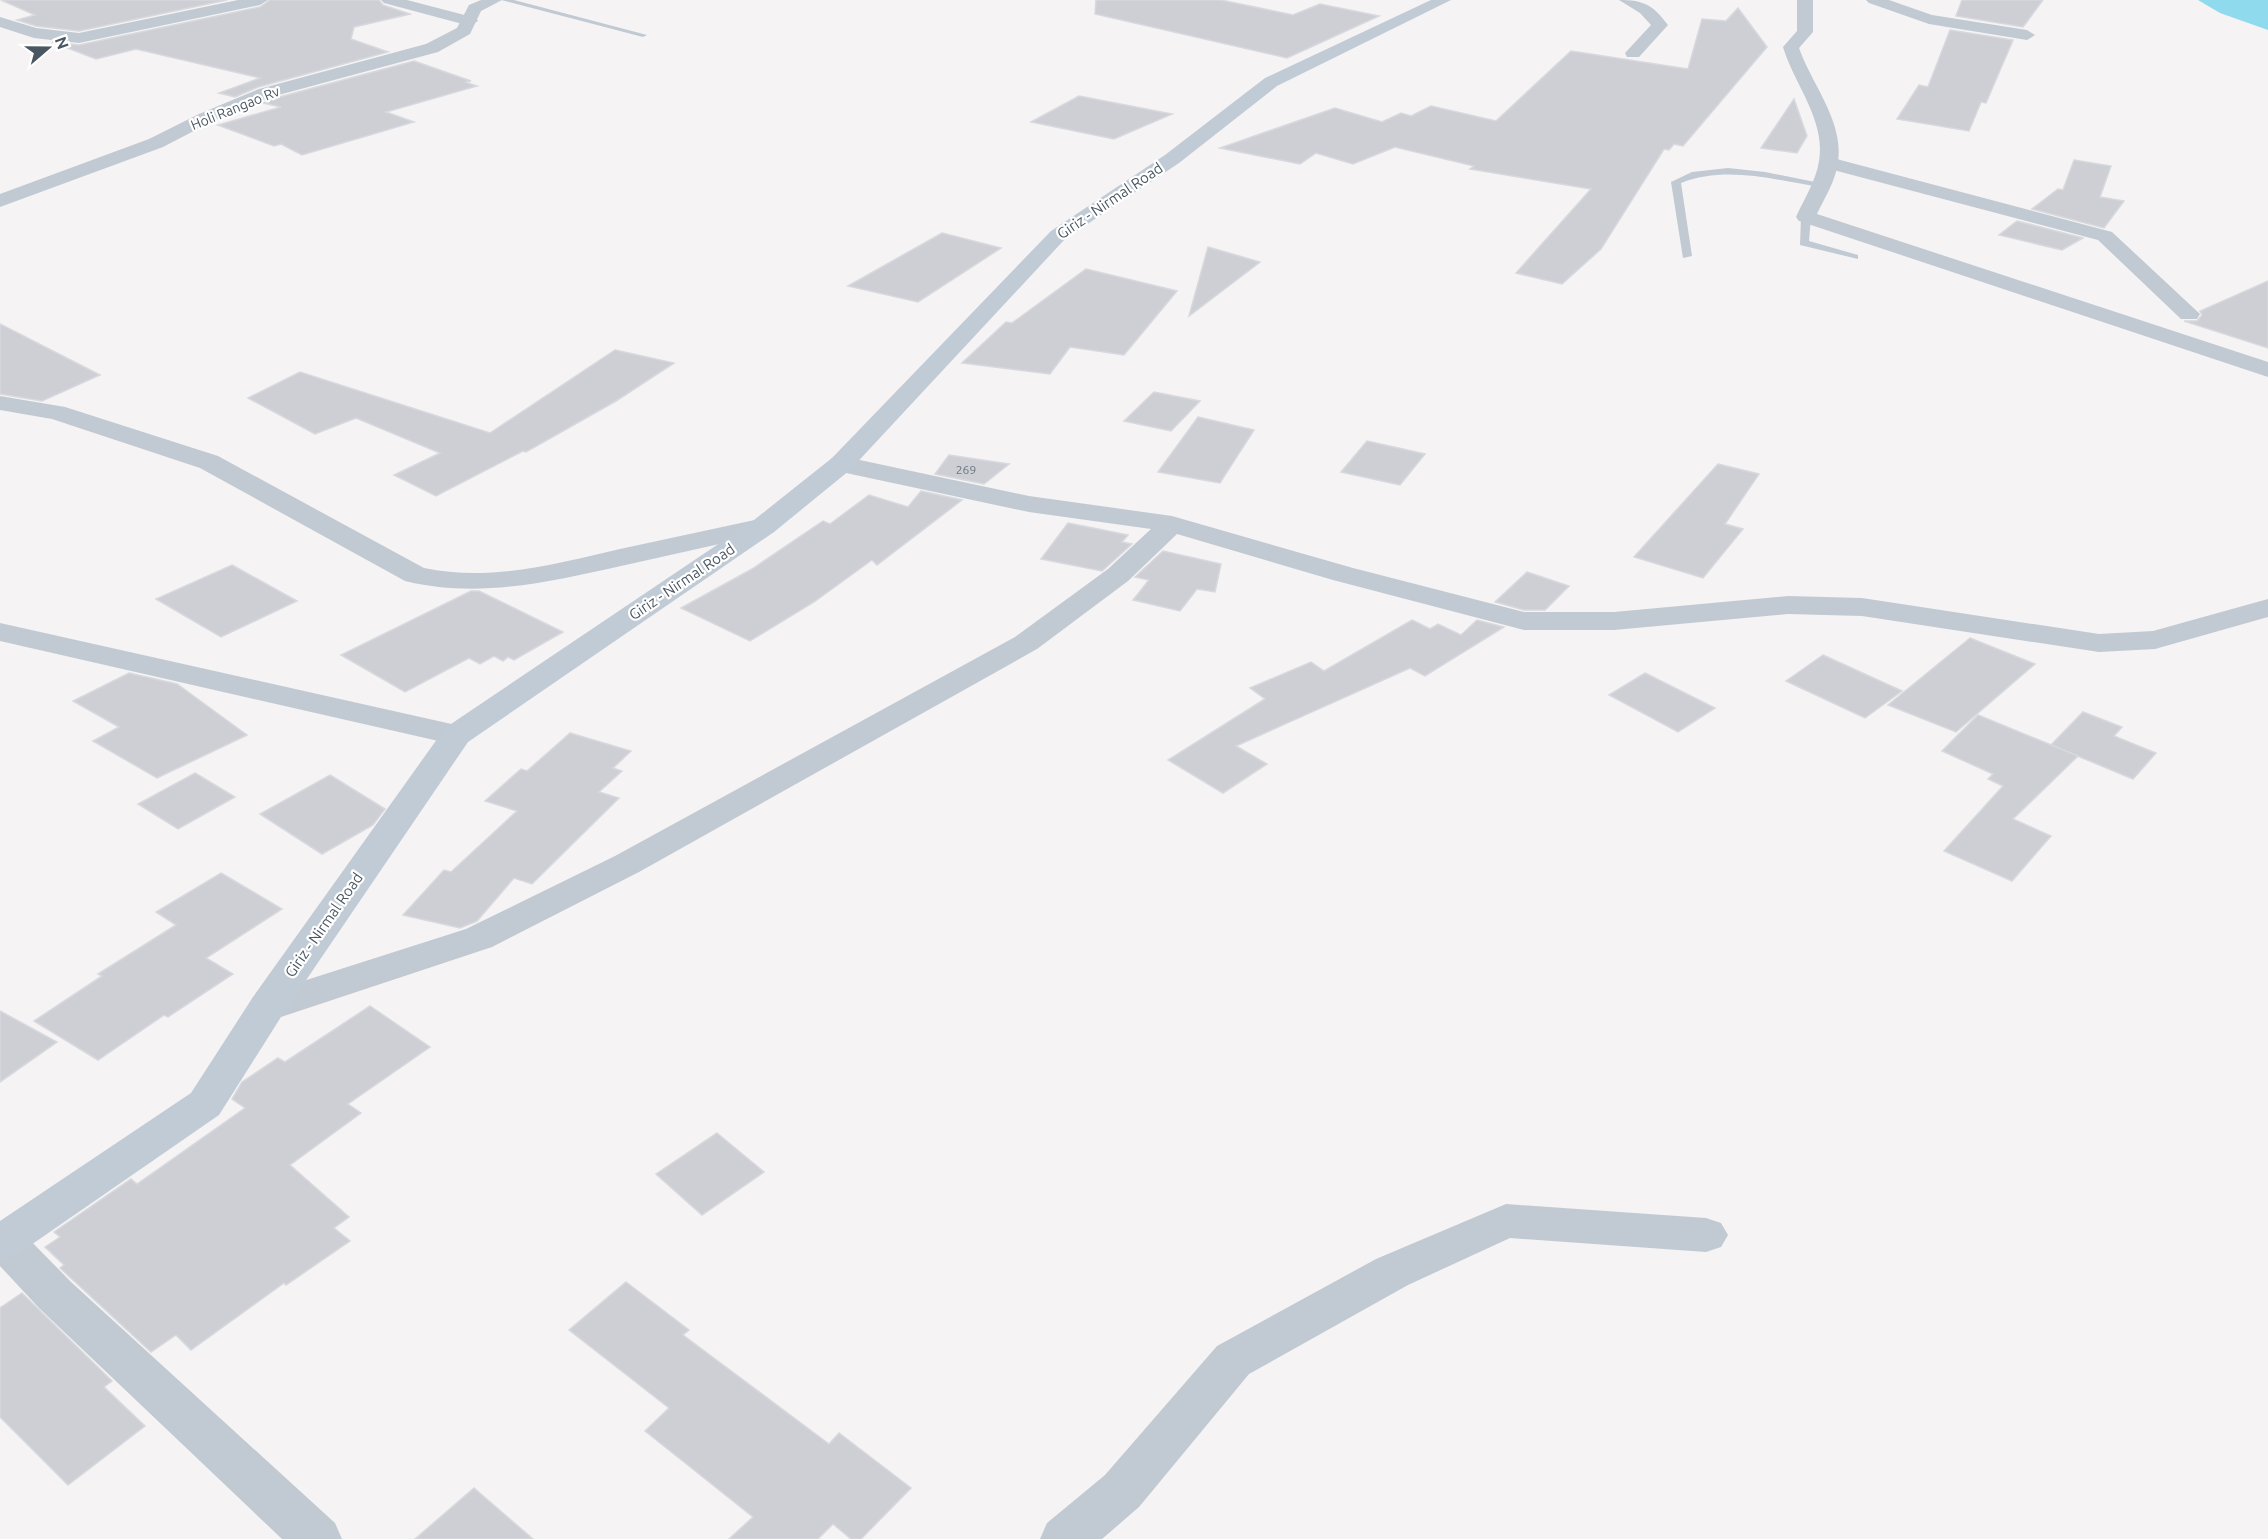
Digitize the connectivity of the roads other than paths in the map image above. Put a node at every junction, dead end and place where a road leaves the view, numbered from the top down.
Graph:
1 (260, 0) edge
2 (389, 0) edge
3 (494, 0) edge
4 (506, 0) edge
5 (1443, 0) edge
6 (1627, 0) edge
7 (1805, 0) edge
8 (1874, 0) edge
9 (470, 21) junction
10 (0, 22) edge
11 (643, 35) dead end
12 (2026, 35) dead end
13 (1633, 53) dead end
14 (1829, 163) junction
15 (1820, 184) junction
16 (0, 201) edge
17 (1806, 217) junction
18 (1687, 256) dead end
19 (1854, 257) dead end
20 (2189, 314) dead end
21 (2268, 370) edge
22 (0, 403) edge
23 (841, 464) junction
24 (1172, 525) junction
25 (764, 526) junction
26 (2268, 608) edge
27 (0, 632) edge
28 (456, 735) junction
29 (267, 1007) junction
30 (1706, 1235) dead end
31 (2, 1242) edge
32 (317, 1539) edge
33 (1065, 1539) edge

1 - 10 street
2 - 9 street
3 - 9 street, Holi Rangao Rv
4 - 11 lane
5 - 23 main road, Giriz - Nirmal Road
6 - 13 street
7 - 14 street
8 - 12 street
9 - 16 street, Holi Rangao Rv
14 - 15 street
14 - 20 street
15 - 17 street
15 - 18 lane
17 - 19 lane
17 - 21 street
22 - 25 street
23 - 24 street
23 - 25 main road, Giriz - Nirmal Road
24 - 26 street
24 - 29 street
25 - 28 main road, Giriz - Nirmal Road
27 - 28 street
28 - 29 main road, Giriz - Nirmal Road
29 - 31 main road, Giriz - Nirmal Road
30 - 33 street
31 - 32 street

